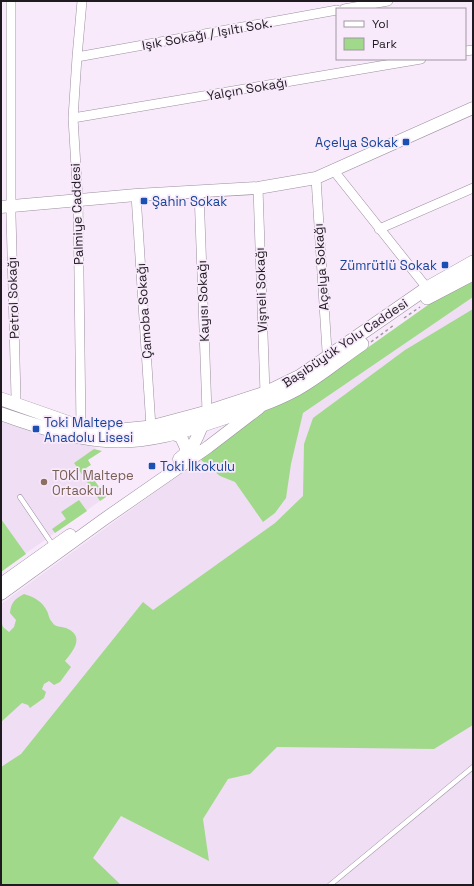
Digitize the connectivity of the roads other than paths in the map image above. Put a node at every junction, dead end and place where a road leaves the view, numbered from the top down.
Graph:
1 (11, 1) edge
2 (82, 1) edge
3 (388, 1) edge
4 (350, 8) edge
5 (336, 10) edge
6 (77, 57) junction
7 (415, 60) edge
8 (473, 108) edge
9 (73, 118) junction
10 (334, 171) junction
11 (316, 178) junction
12 (258, 188) junction
13 (473, 188) edge
14 (199, 191) junction
15 (136, 195) junction
16 (78, 200) junction
17 (6, 206) edge
18 (379, 229) junction
19 (473, 262) edge
20 (473, 274) edge
21 (427, 288) junction
22 (330, 355) junction
23 (1, 399) edge
24 (264, 399) junction
25 (14, 404) junction
26 (1, 414) edge
27 (207, 420) junction
28 (81, 427) junction
29 (151, 427) junction
30 (171, 433) junction
31 (208, 447) junction
32 (185, 454) junction
33 (20, 497) dead end
34 (56, 550) junction
35 (1, 584) edge
36 (1, 594) edge
37 (473, 767) edge
38 (334, 884) edge

1 - 17 street, Petrol Sokağı
2 - 6 street, Palmiye Caddesi
3 - 4 street
5 - 6 street, Işık Sokağı / Işıltı Sok.
6 - 9 street, Palmiye Caddesi
7 - 9 street, Yalçın Sokağı
8 - 10 street
9 - 16 street, Palmiye Caddesi
10 - 11 street
10 - 18 street
11 - 12 street
11 - 22 street, Açelya Sokağı
12 - 14 street
12 - 24 street, Vişneli Sokağı
13 - 18 street
14 - 15 street
14 - 27 street, Kayısı Sokağı
15 - 16 street
15 - 29 street, Çamoba Sokağı
16 - 17 street
16 - 28 street, Palmiye Caddesi
17 - 25 street, Petrol Sokağı
18 - 21 street
19 - 21 main road, Başıbüyük Yolu Caddesi
20 - 24 main road, Başıbüyük Yolu Caddesi
21 - 22 main road, Başıbüyük Yolu Caddesi
22 - 24 main road, Başıbüyük Yolu Caddesi
23 - 25 main road, Başıbüyük Yolu Caddesi
24 - 27 main road, Başıbüyük Yolu Caddesi
24 - 31 street
25 - 28 main road, Başıbüyük Yolu Caddesi
26 - 30 main road, Başıbüyük Yolu Caddesi
27 - 29 main road, Başıbüyük Yolu Caddesi
27 - 30 main road, Başıbüyük Yolu Caddesi
27 - 31 street
27 - 32 street
28 - 29 main road, Başıbüyük Yolu Caddesi
30 - 32 street
31 - 34 street
32 - 34 street
33 - 34 lane
34 - 35 street
34 - 36 street
37 - 38 lane

